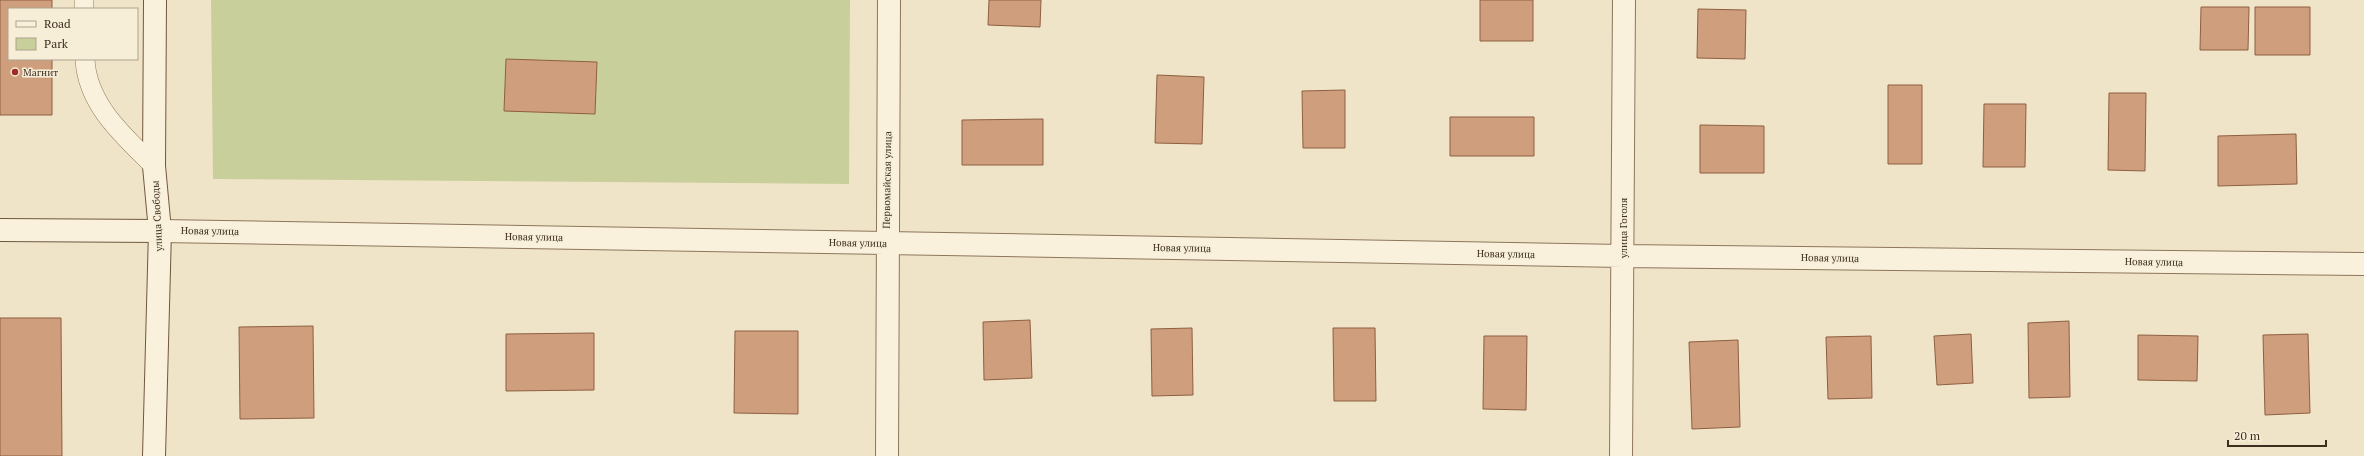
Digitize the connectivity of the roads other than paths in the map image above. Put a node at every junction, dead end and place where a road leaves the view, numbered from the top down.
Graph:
1 (155, 0) edge
2 (889, 0) edge
3 (1624, 0) edge
4 (85, 60) edge
5 (154, 166) junction
6 (0, 230) edge
7 (160, 231) junction
8 (886, 243) junction
9 (1623, 256) junction
10 (2364, 264) edge
11 (154, 456) edge
12 (887, 456) edge
13 (1621, 456) edge

1 - 5 street, улица Свободы
2 - 8 street, Первомайская улица
3 - 9 street, улица Гоголя
4 - 5 lane
5 - 7 street, улица Свободы
6 - 7 street, Новая улица
7 - 8 street, Новая улица
7 - 11 street, улица Свободы
8 - 9 street, Новая улица
8 - 12 street, Первомайская улица
9 - 10 street, Новая улица
9 - 13 street, улица Гоголя

